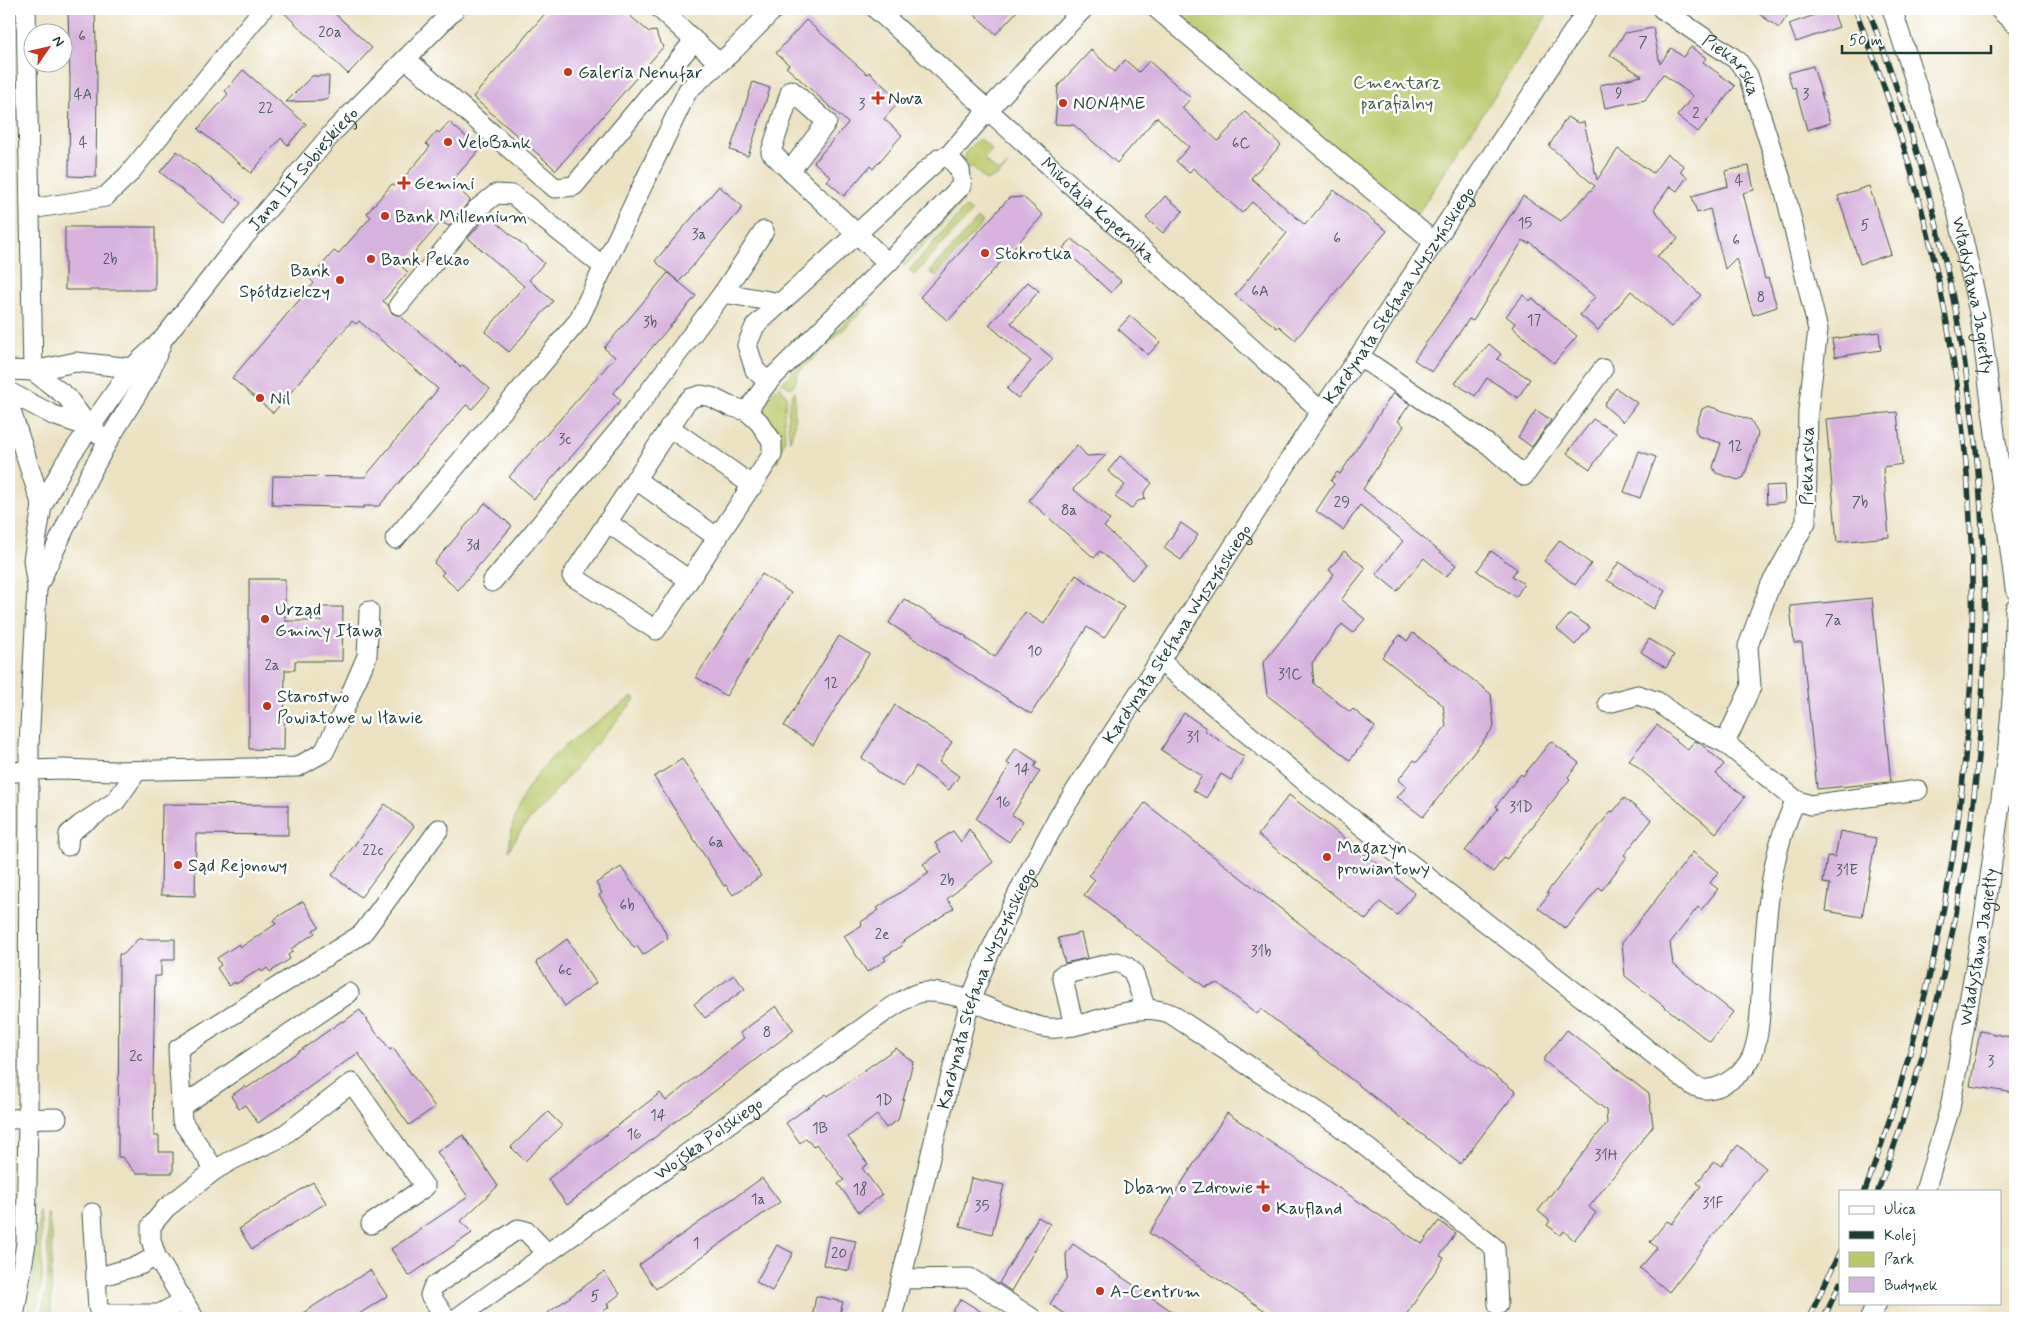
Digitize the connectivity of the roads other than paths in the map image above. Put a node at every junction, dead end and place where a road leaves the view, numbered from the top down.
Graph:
1 (26, 9) edge
2 (263, 9) edge
3 (455, 9) edge
4 (660, 9) edge
5 (774, 9) edge
6 (876, 9) edge
7 (1083, 9) edge
8 (1156, 9) edge
9 (1588, 9) edge
10 (1662, 9) edge
11 (1892, 9) edge
12 (1999, 9) edge
13 (2015, 24) edge
14 (694, 41) junction
15 (406, 59) junction
16 (719, 63) junction
17 (988, 110) junction
18 (948, 156) junction
19 (790, 171) dead end
20 (32, 209) junction
21 (764, 231) dead end
22 (857, 233) junction
23 (1434, 242) junction
24 (888, 263) junction
25 (604, 267) junction
26 (723, 294) junction
27 (781, 303) junction
28 (399, 305) dead end
29 (163, 339) junction
30 (1359, 356) junction
31 (132, 368) junction
32 (9, 370) edge
33 (1603, 370) dead end
34 (33, 371) junction
35 (768, 382) junction
36 (9, 392) edge
37 (9, 405) edge
38 (1321, 410) junction
39 (747, 411) junction
40 (89, 427) junction
41 (669, 427) junction
42 (108, 441) junction
43 (635, 479) junction
44 (753, 486) junction
45 (42, 506) junction
46 (607, 522) junction
47 (718, 538) junction
48 (395, 539) dead end
49 (689, 580) junction
50 (492, 582) dead end
51 (37, 588) junction
52 (2015, 589) edge
53 (2015, 609) edge
54 (369, 611) dead end
55 (1160, 661) junction
56 (1608, 703) dead end
57 (1725, 743) junction
58 (29, 770) junction
59 (137, 771) junction
60 (9, 773) edge
61 (1918, 790) dead end
62 (1796, 800) junction
63 (439, 829) dead end
64 (68, 846) dead end
65 (348, 993) dead end
66 (970, 1001) junction
67 (1146, 1009) junction
68 (1074, 1026) junction
69 (181, 1107) junction
70 (57, 1118) dead end
71 (9, 1119) edge
72 (28, 1120) junction
73 (215, 1170) junction
74 (1925, 1190) edge
75 (92, 1213) dead end
76 (371, 1224) dead end
77 (548, 1254) junction
78 (156, 1256) junction
79 (96, 1278) junction
80 (901, 1279) junction
81 (184, 1301) junction
82 (1877, 1304) edge
83 (1498, 1305) dead end
84 (467, 1315) edge
85 (14, 1318) edge
86 (194, 1318) edge
87 (446, 1318) edge
88 (892, 1318) edge
89 (1032, 1318) edge
90 (1870, 1318) edge

1 - 20 street
2 - 20 street
3 - 15 street, Jana III Sobieskiego
4 - 14 street
5 - 16 street
6 - 17 street, Mikołaja Kopernika
7 - 17 street
8 - 23 street
9 - 23 street, Kardynała Stefana Wyszyńskiego
10 - 57 street, Piekarska
11 - 52 street, Władysława Jagiełły
12 - 13 street
14 - 15 street
14 - 16 street
15 - 29 street, Jana III Sobieskiego
16 - 25 street
17 - 18 street
17 - 38 street, Mikołaja Kopernika
18 - 22 street
18 - 24 street
19 - 22 street
20 - 34 street
21 - 26 street
22 - 24 street
22 - 27 street
23 - 30 street, Kardynała Stefana Wyszyńskiego
24 - 35 street
25 - 28 street
25 - 48 street
26 - 27 street
26 - 50 street
27 - 35 street
29 - 31 street, Jana III Sobieskiego
29 - 42 street, Jana III Sobieskiego
30 - 33 street
30 - 38 street, Kardynała Stefana Wyszyńskiego
31 - 34 street
31 - 40 street, Jana III Sobieskiego
32 - 34 street
34 - 40 street
35 - 39 street
36 - 40 street
37 - 45 street
38 - 55 street, Kardynała Stefana Wyszyńskiego
39 - 41 street
39 - 44 street
40 - 42 street
40 - 45 street, Jana III Sobieskiego
41 - 43 street
41 - 44 street
42 - 51 street, Jana III Sobieskiego
43 - 46 street
43 - 47 street
44 - 47 street
45 - 51 street
46 - 49 street
46 - 49 street
47 - 49 street
51 - 58 street
53 - 74 street, Władysława Jagiełły
54 - 59 street
55 - 62 street
55 - 66 street, Kardynała Stefana Wyszyńskiego
56 - 57 street
57 - 62 street
58 - 59 street
58 - 60 street
58 - 72 street
59 - 64 street
61 - 62 street
63 - 69 street
65 - 69 street
66 - 68 street, Wojska Polskiego
66 - 77 street, Wojska Polskiego
66 - 80 street, Kardynała Stefana Wyszyńskiego
67 - 68 street, Wojska Polskiego
67 - 68 street
67 - 83 street
69 - 73 street
70 - 72 street
71 - 72 street
72 - 85 street
73 - 76 street
73 - 78 street
75 - 79 street
77 - 84 street, Wojska Polskiego
77 - 87 street
78 - 79 street
78 - 81 street
79 - 81 street
80 - 88 street, Kardynała Stefana Wyszyńskiego
80 - 89 street
81 - 86 street
82 - 90 street

